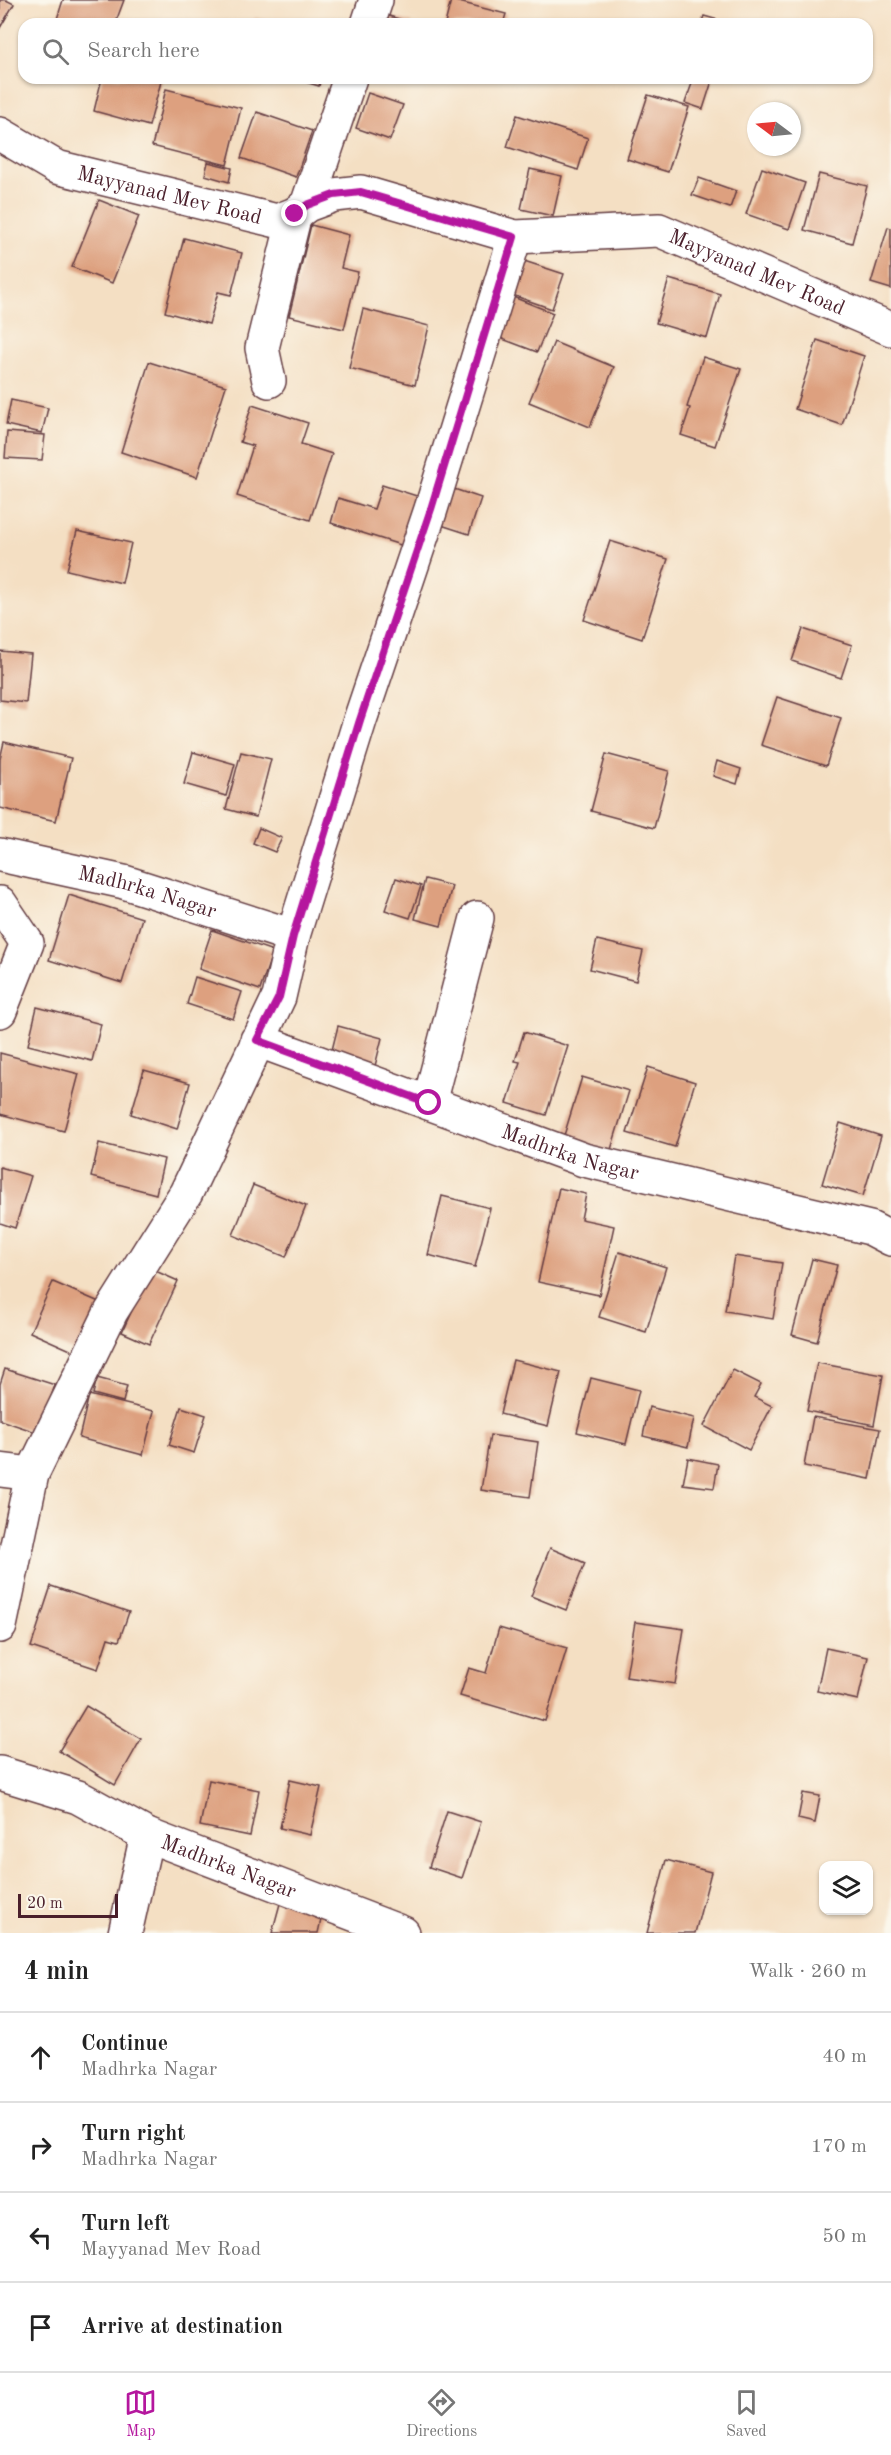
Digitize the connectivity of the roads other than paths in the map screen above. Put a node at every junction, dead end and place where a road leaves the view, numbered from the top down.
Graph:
1 (376, 0) edge
2 (370, 18) edge
3 (348, 84) edge
4 (0, 134) edge
5 (301, 209) junction
6 (514, 237) junction
7 (891, 329) edge
8 (269, 381) dead end
9 (0, 855) edge
10 (0, 903) edge
11 (477, 918) dead end
12 (293, 936) junction
13 (0, 1011) edge
14 (257, 1040) junction
15 (429, 1103) junction
16 (891, 1239) edge
17 (0, 1470) edge
18 (32, 1474) junction
19 (0, 1626) edge
20 (0, 1773) edge
21 (147, 1835) junction
22 (125, 1933) edge
23 (402, 1933) edge

1 - 2 street
3 - 5 street
4 - 5 street, Mayyanad Mev Road
5 - 6 street, Mayyanad Mev Road
5 - 8 street
6 - 7 street, Mayyanad Mev Road
6 - 12 street
9 - 12 street, Madhrka Nagar
10 - 13 street
11 - 15 street
12 - 14 street
14 - 15 street, Madhrka Nagar
14 - 18 street
15 - 16 street, Madhrka Nagar
17 - 18 street
18 - 19 street
20 - 21 street
21 - 22 street, Madhrka Nagar
21 - 23 street, Madhrka Nagar

